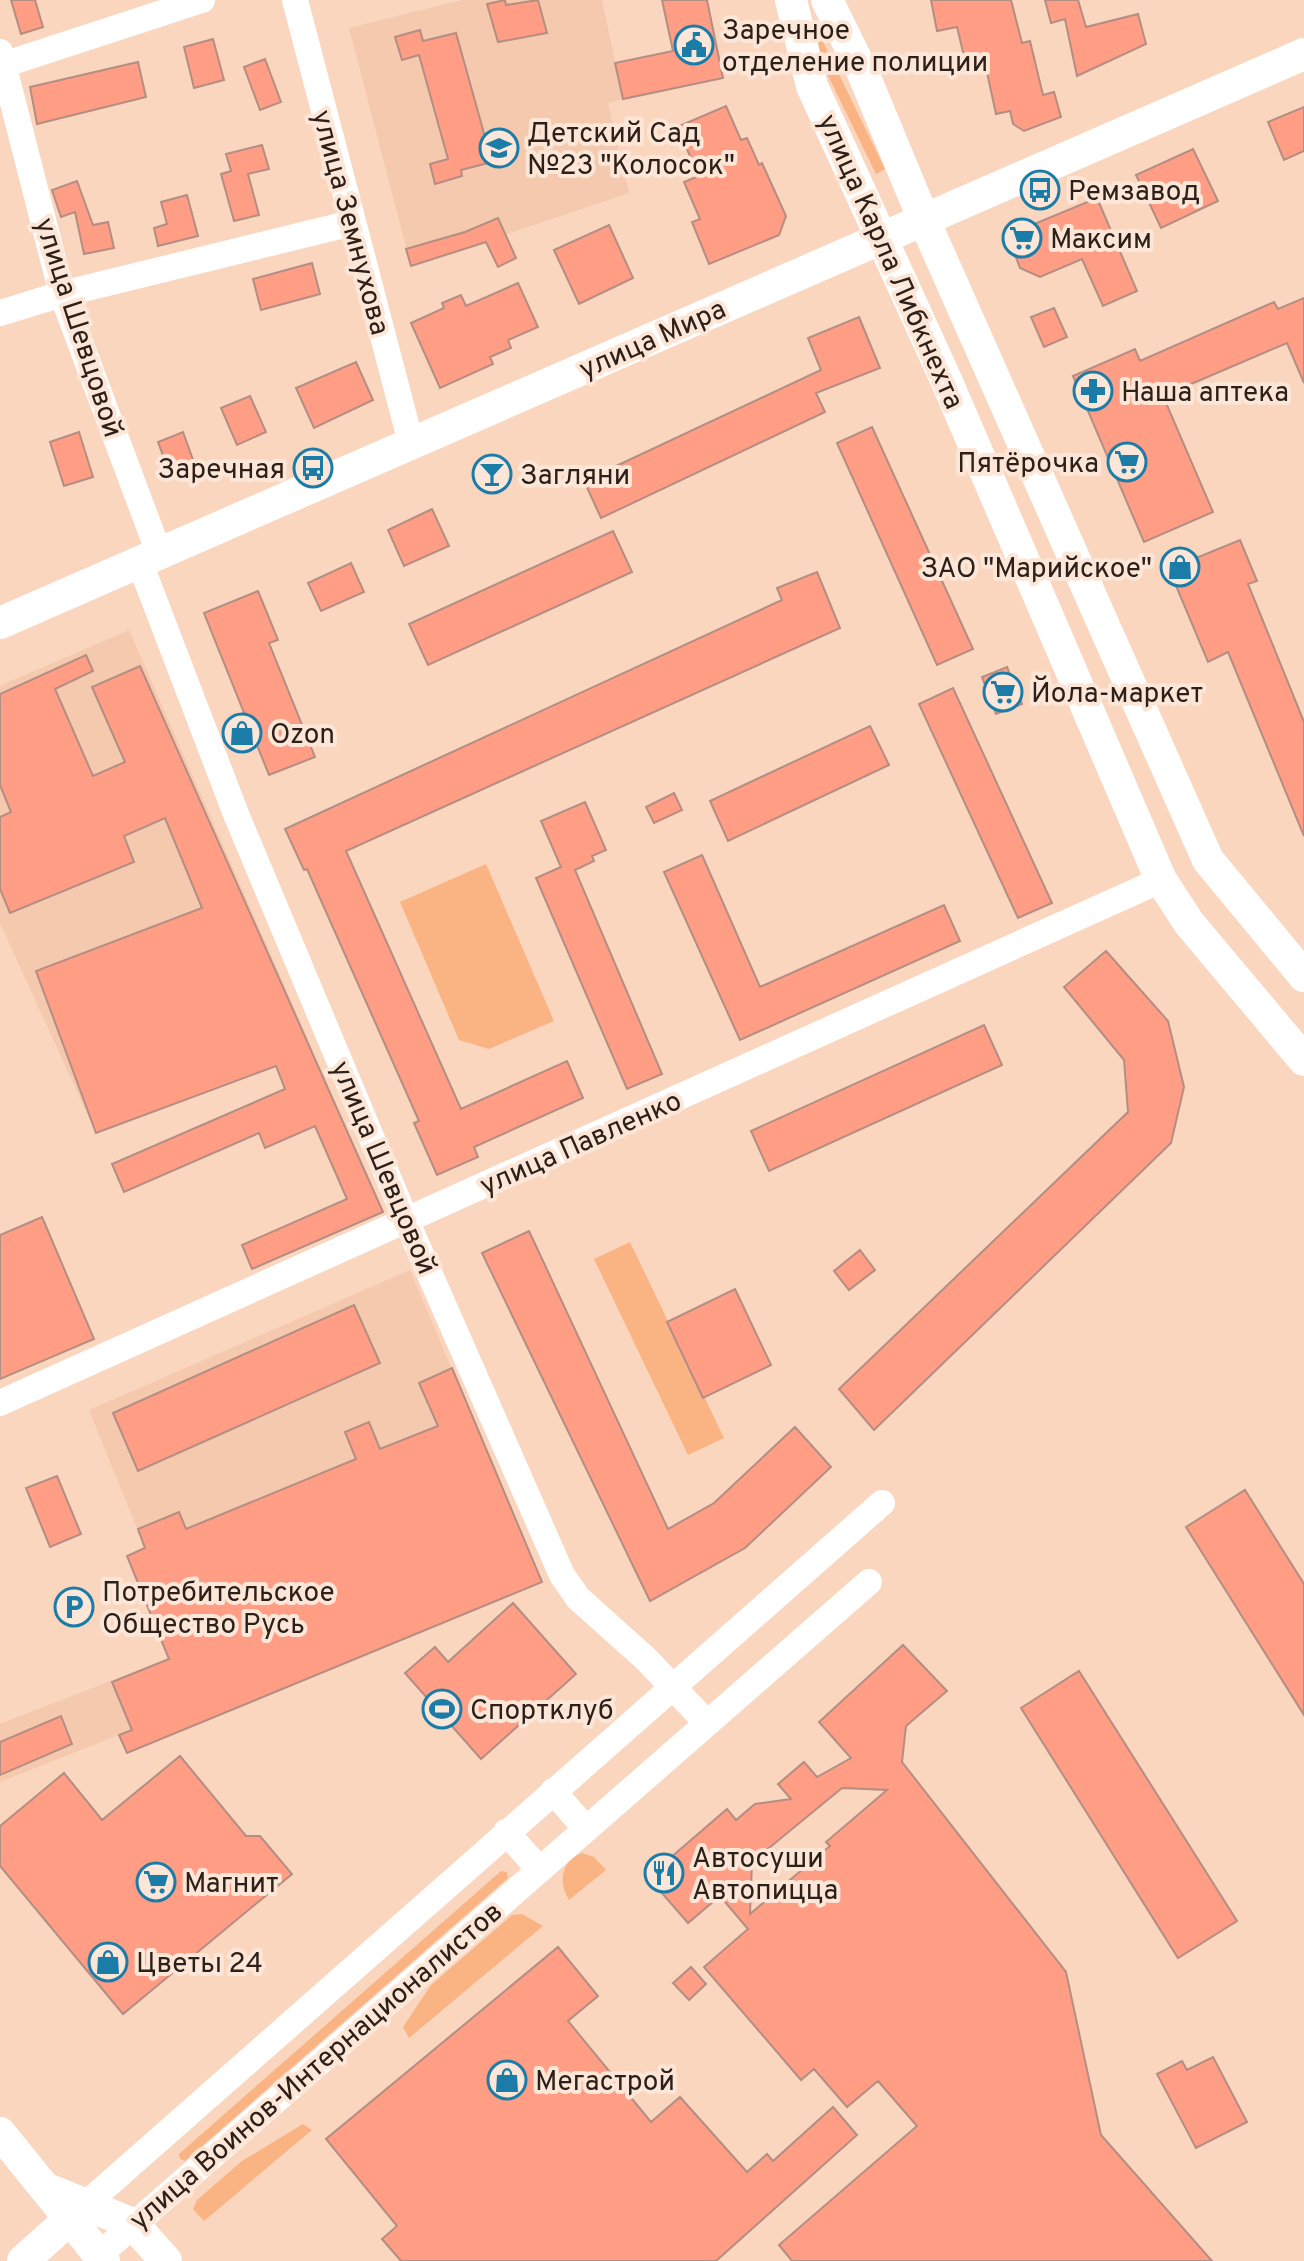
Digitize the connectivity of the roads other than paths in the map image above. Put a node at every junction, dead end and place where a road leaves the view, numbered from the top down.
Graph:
1 (202, 0) edge
2 (295, 0) edge
3 (791, 0) edge
4 (827, 0) edge
5 (1304, 54) edge
6 (1, 61) edge
7 (924, 220) junction
8 (352, 223) junction
9 (881, 239) junction
10 (62, 294) junction
11 (0, 313) edge
12 (411, 443) junction
13 (150, 558) junction
14 (0, 623) edge
15 (1161, 880) junction
16 (1304, 976) edge
17 (1304, 1060) edge
18 (406, 1220) junction
19 (0, 1403) edge
20 (882, 1503) dead end
21 (869, 1582) dead end
22 (673, 1685) junction
23 (707, 1723) junction
24 (553, 1791) junction
25 (586, 1829) junction
26 (506, 1832) junction
27 (539, 1869) junction
28 (0, 2133) edge
29 (77, 2211) junction
30 (133, 2224) junction
31 (98, 2259) edge
32 (23, 2261) edge
33 (166, 2261) edge

1 - 6 street
2 - 8 street, улица Земнухова
3 - 9 main road, улица Карла Либкнехта
4 - 7 main road, улица Карла Либкнехта
5 - 7 main road, улица Мира
6 - 10 street, улица Шевцовой
7 - 9 main road, улица Мира
7 - 16 main road, улица Карла Либкнехта
8 - 10 street
8 - 12 street, улица Земнухова
9 - 12 main road, улица Мира
9 - 15 main road, улица Карла Либкнехта
10 - 11 street
10 - 13 street, улица Шевцовой
12 - 13 main road, улица Мира
13 - 14 main road, улица Мира
13 - 18 street, улица Шевцовой
15 - 17 main road, улица Карла Либкнехта
15 - 18 street, улица Павленко
18 - 19 street, улица Павленко
18 - 22 street, улица Шевцовой
20 - 22 street, улица Воинов-Интернационалистов
21 - 23 street, улица Воинов-Интернационалистов
22 - 23 street, улица Шевцовой
22 - 24 street, улица Воинов-Интернационалистов
23 - 25 street, улица Воинов-Интернационалистов
24 - 25 street
24 - 26 street, улица Воинов-Интернационалистов
25 - 27 street, улица Воинов-Интернационалистов
26 - 27 street
26 - 29 street, улица Воинов-Интернационалистов
27 - 30 street, улица Воинов-Интернационалистов
28 - 29 main road
29 - 30 main road
29 - 31 main road
29 - 32 main road, улица Воинов-Интернационалистов
30 - 31 street, улица Воинов-Интернационалистов
30 - 33 main road

